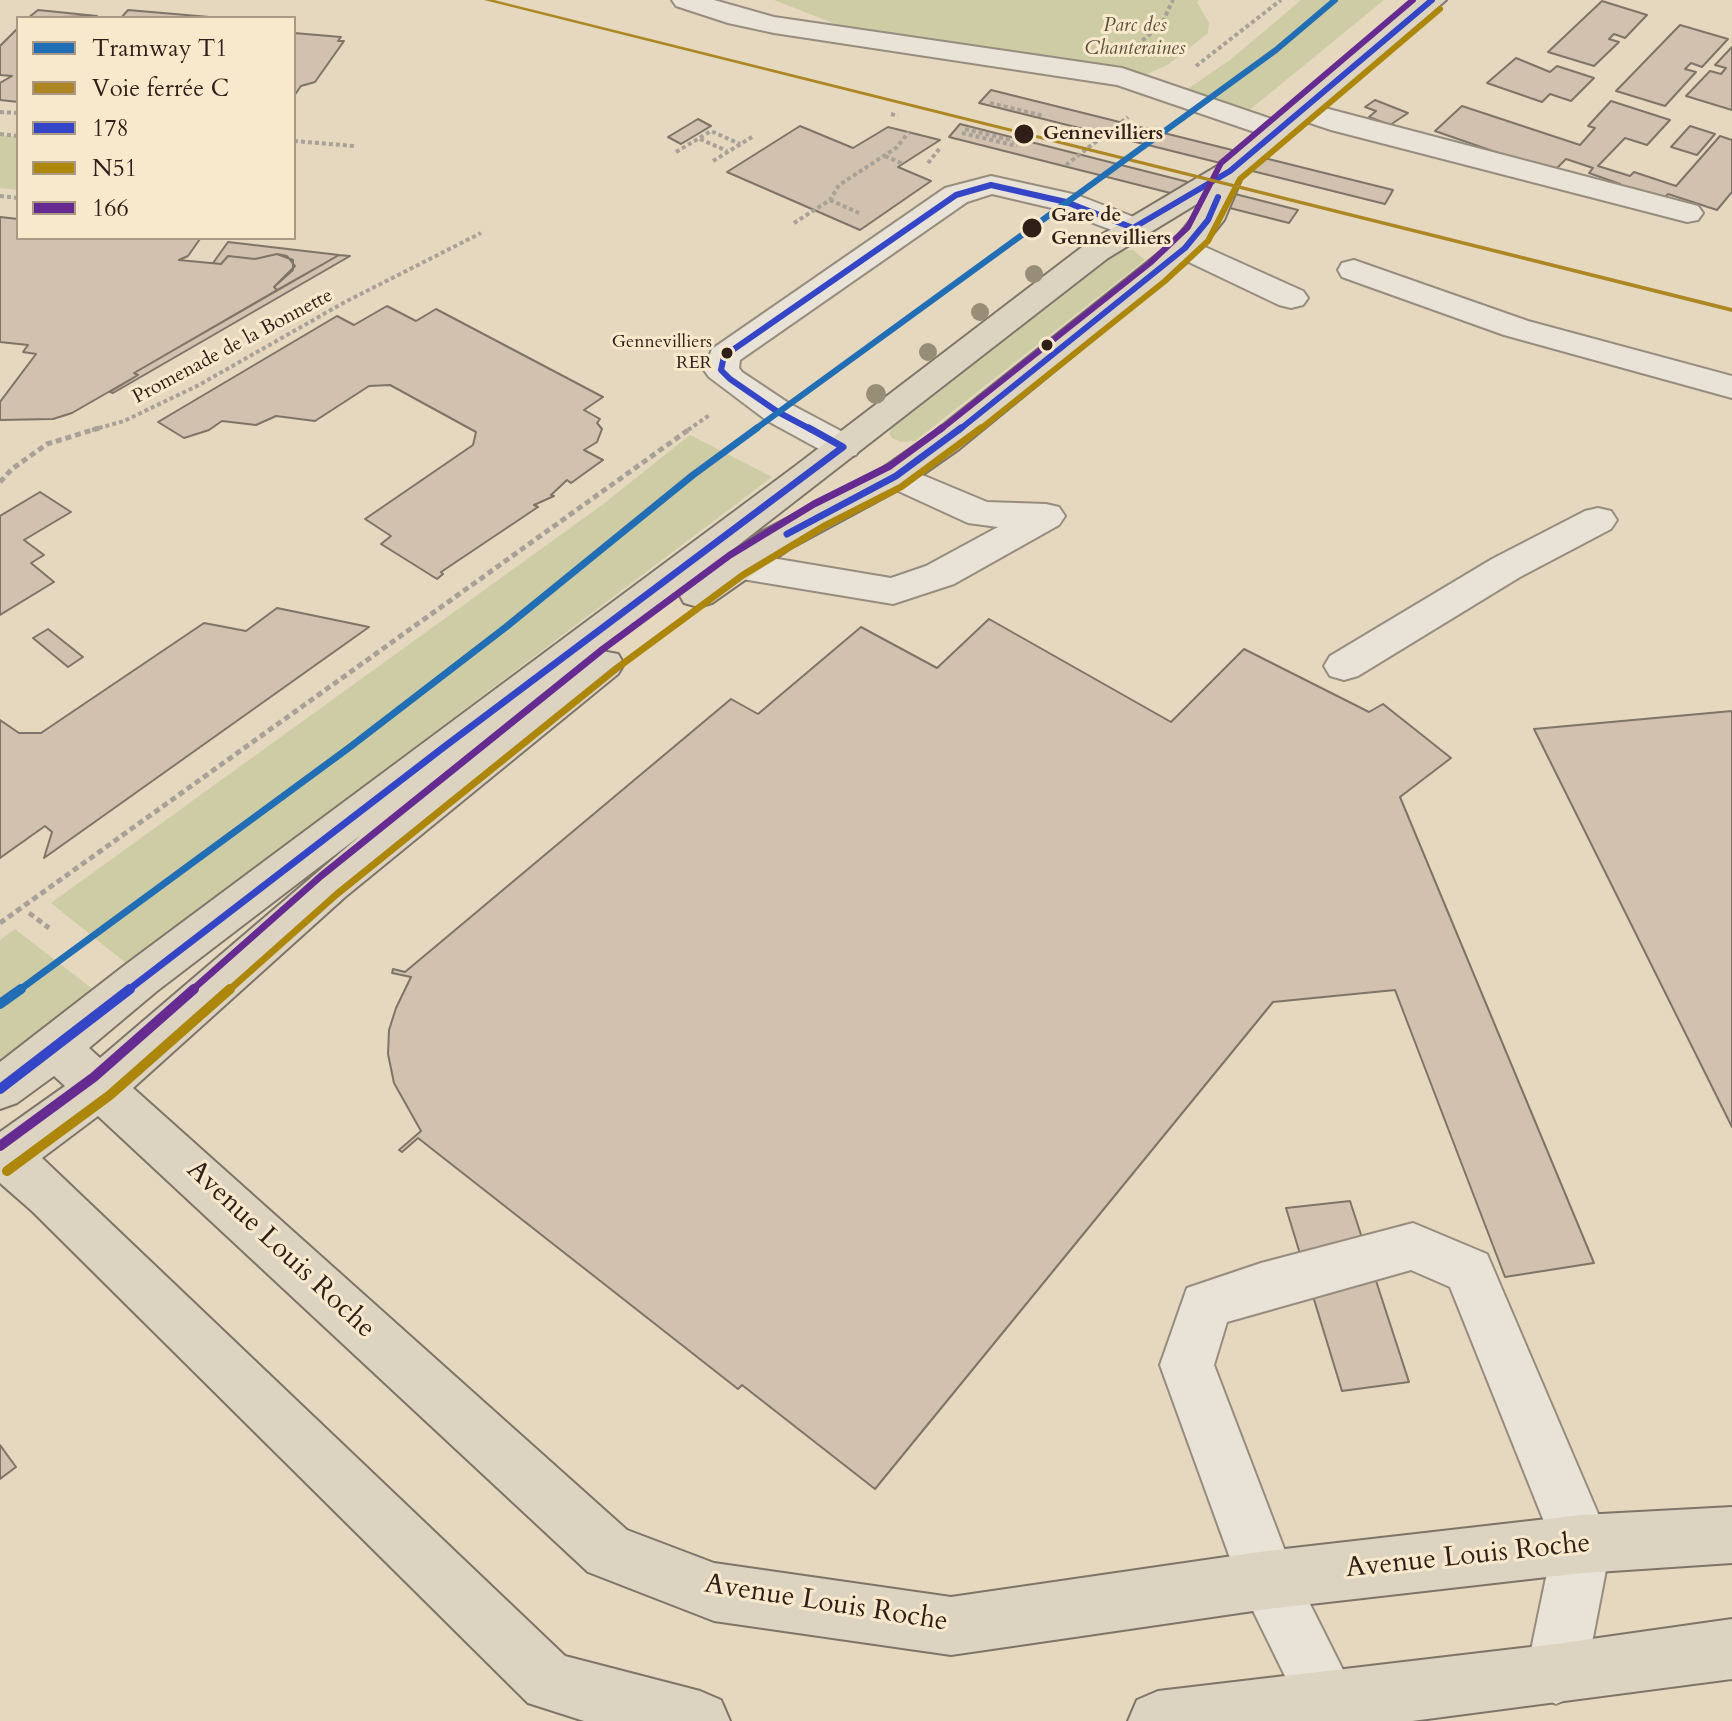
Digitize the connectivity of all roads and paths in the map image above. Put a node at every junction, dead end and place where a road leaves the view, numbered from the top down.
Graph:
1 (686, 0) edge
2 (1173, 0) edge
3 (1432, 0) edge
4 (1126, 51) dead end
5 (990, 103) dead end
6 (1302, 111) junction
7 (891, 114) dead end
8 (898, 116) dead end
9 (1044, 116) dead end
10 (964, 131) dead end
11 (1278, 131) junction
12 (909, 132) dead end
13 (752, 137) dead end
14 (699, 139) junction
15 (296, 141) edge
16 (740, 144) junction
17 (1019, 144) dead end
18 (354, 146) dead end
19 (676, 152) dead end
20 (728, 152) junction
21 (884, 155) junction
22 (713, 161) dead end
23 (903, 164) dead end
24 (1230, 171) junction
25 (830, 200) junction
26 (1687, 213) dead end
27 (865, 215) dead end
28 (794, 223) dead end
29 (1133, 228) junction
30 (481, 233) dead end
31 (1185, 248) junction
32 (1354, 270) dead end
33 (1291, 298) dead end
34 (1732, 387) edge
35 (744, 389) junction
36 (843, 447) junction
37 (896, 476) junction
38 (0, 482) edge
39 (1046, 516) junction
40 (1598, 520) dead end
41 (736, 565) junction
42 (990, 573) dead end
43 (1344, 666) dead end
44 (29, 913) dead end
45 (0, 923) edge
46 (49, 928) dead end
47 (56, 1048) junction
48 (102, 1086) junction
49 (0, 1089) edge
50 (2, 1157) edge
51 (1732, 1535) edge
52 (1582, 1544) junction
53 (1267, 1580) junction
54 (1732, 1649) edge
55 (1556, 1674) junction
56 (1329, 1702) junction
57 (700, 1721) edge
58 (1158, 1721) edge

1 - 11 street
2 - 4 path
3 - 6 main road
5 - 9 path
6 - 11 main road
6 - 26 street
7 - 8 path
10 - 17 path
11 - 24 main road
12 - 21 path
13 - 16 path
14 - 16 path
14 - 19 path
14 - 20 path
15 - 18 path
16 - 20 path
20 - 22 path
21 - 23 path
21 - 25 path
24 - 29 main road
24 - 31 main road
25 - 27 path
25 - 28 path
29 - 31 main road
29 - 35 street
29 - 36 main road
30 - 38 path, Promenade de la Bonnette
31 - 33 street
31 - 37 main road
32 - 34 street
35 - 36 street
35 - 45 path
36 - 37 main road
36 - 47 main road
37 - 39 street
37 - 41 main road
39 - 41 street
39 - 42 street
40 - 43 street
41 - 48 main road
44 - 46 path
47 - 48 main road, Avenue Louis Roche
47 - 49 main road
48 - 50 main road
48 - 53 main road, Avenue Louis Roche
50 - 57 main road
51 - 52 main road, Avenue Louis Roche
52 - 53 main road, Avenue Louis Roche
52 - 53 street
52 - 55 street
53 - 56 street
54 - 55 main road
55 - 56 main road
56 - 58 main road

